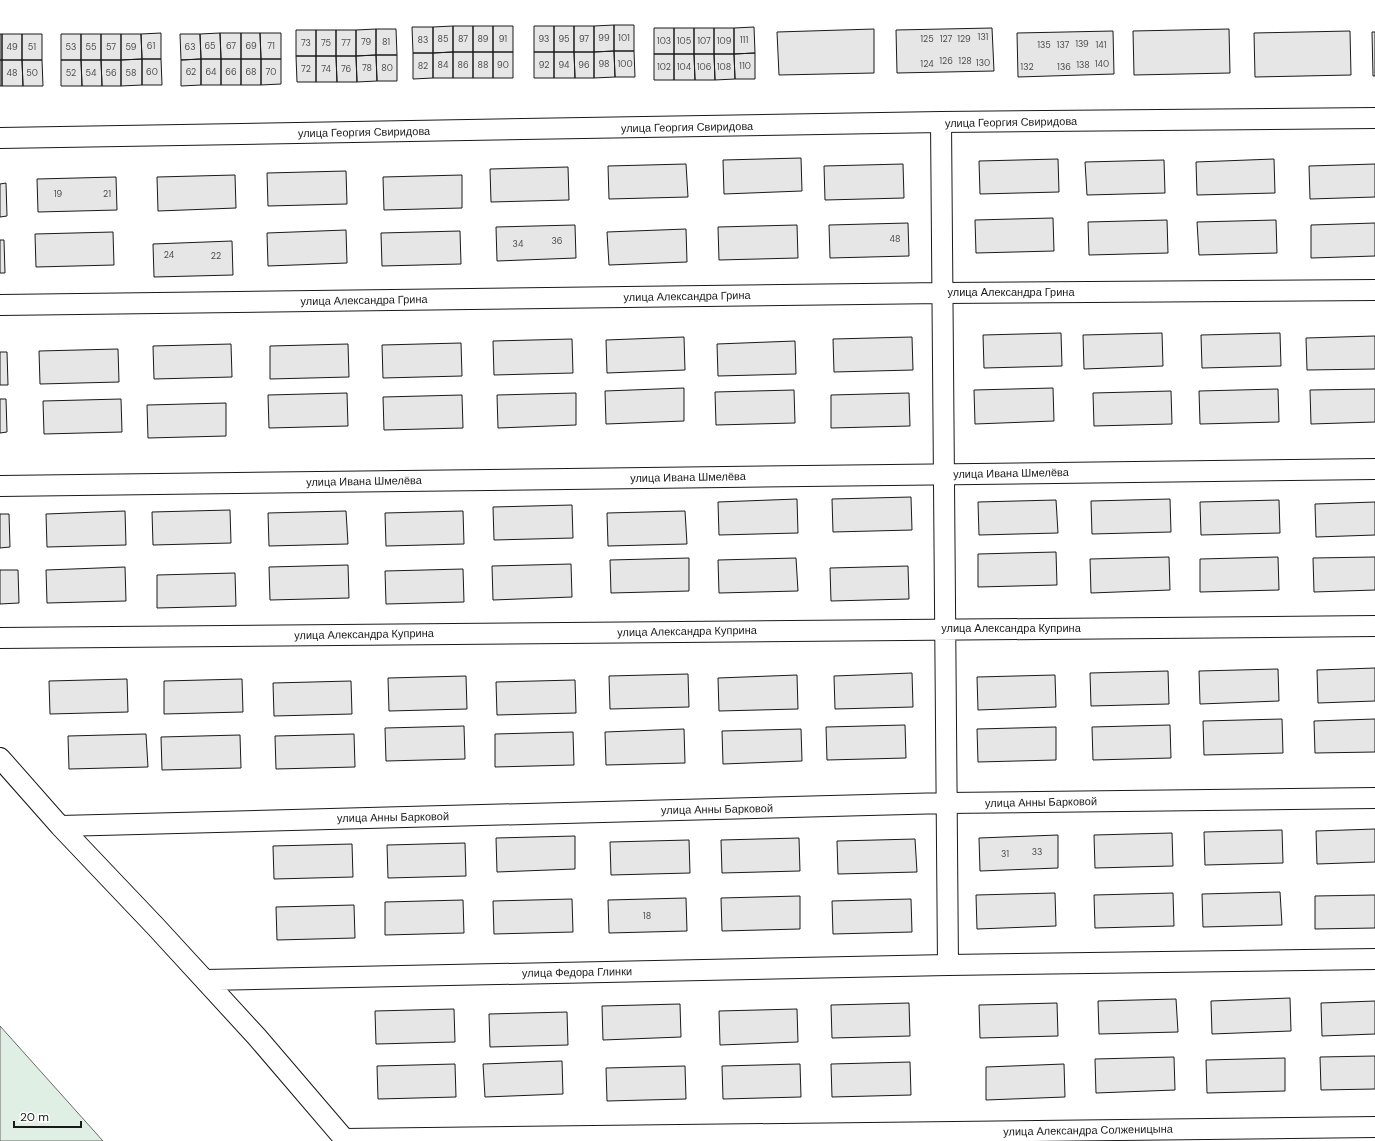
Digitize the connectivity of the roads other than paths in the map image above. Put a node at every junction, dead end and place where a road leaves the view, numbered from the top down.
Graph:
1 (1375, 118) edge
2 (941, 122) junction
3 (0, 138) edge
4 (1375, 290) edge
5 (943, 292) junction
6 (0, 305) edge
7 (1375, 469) edge
8 (944, 474) junction
9 (0, 486) edge
10 (1375, 626) edge
11 (945, 628) junction
12 (0, 638) edge
13 (0, 758) edge
14 (1375, 798) edge
15 (947, 803) junction
16 (60, 826) junction
17 (1375, 959) edge
18 (948, 964) junction
19 (205, 980) junction
20 (1375, 1127) edge
21 (345, 1140) edge

1 - 2 street, улица Георгия Свиридова
2 - 3 street, улица Георгия Свиридова
2 - 5 street
4 - 5 street, улица Александра Грина
5 - 6 street, улица Александра Грина
5 - 8 street
7 - 8 street, улица Ивана Шмелёва
8 - 9 street, улица Ивана Шмелёва
8 - 11 street
10 - 11 street, улица Александра Куприна
11 - 12 street, улица Александра Куприна
11 - 15 street
13 - 16 street
14 - 15 street, улица Анны Барковой
15 - 16 street, улица Анны Барковой
15 - 18 street
16 - 19 street
17 - 18 street, улица Федора Глинки
18 - 19 street, улица Федора Глинки
19 - 21 street
20 - 21 street, улица Александра Солженицына

